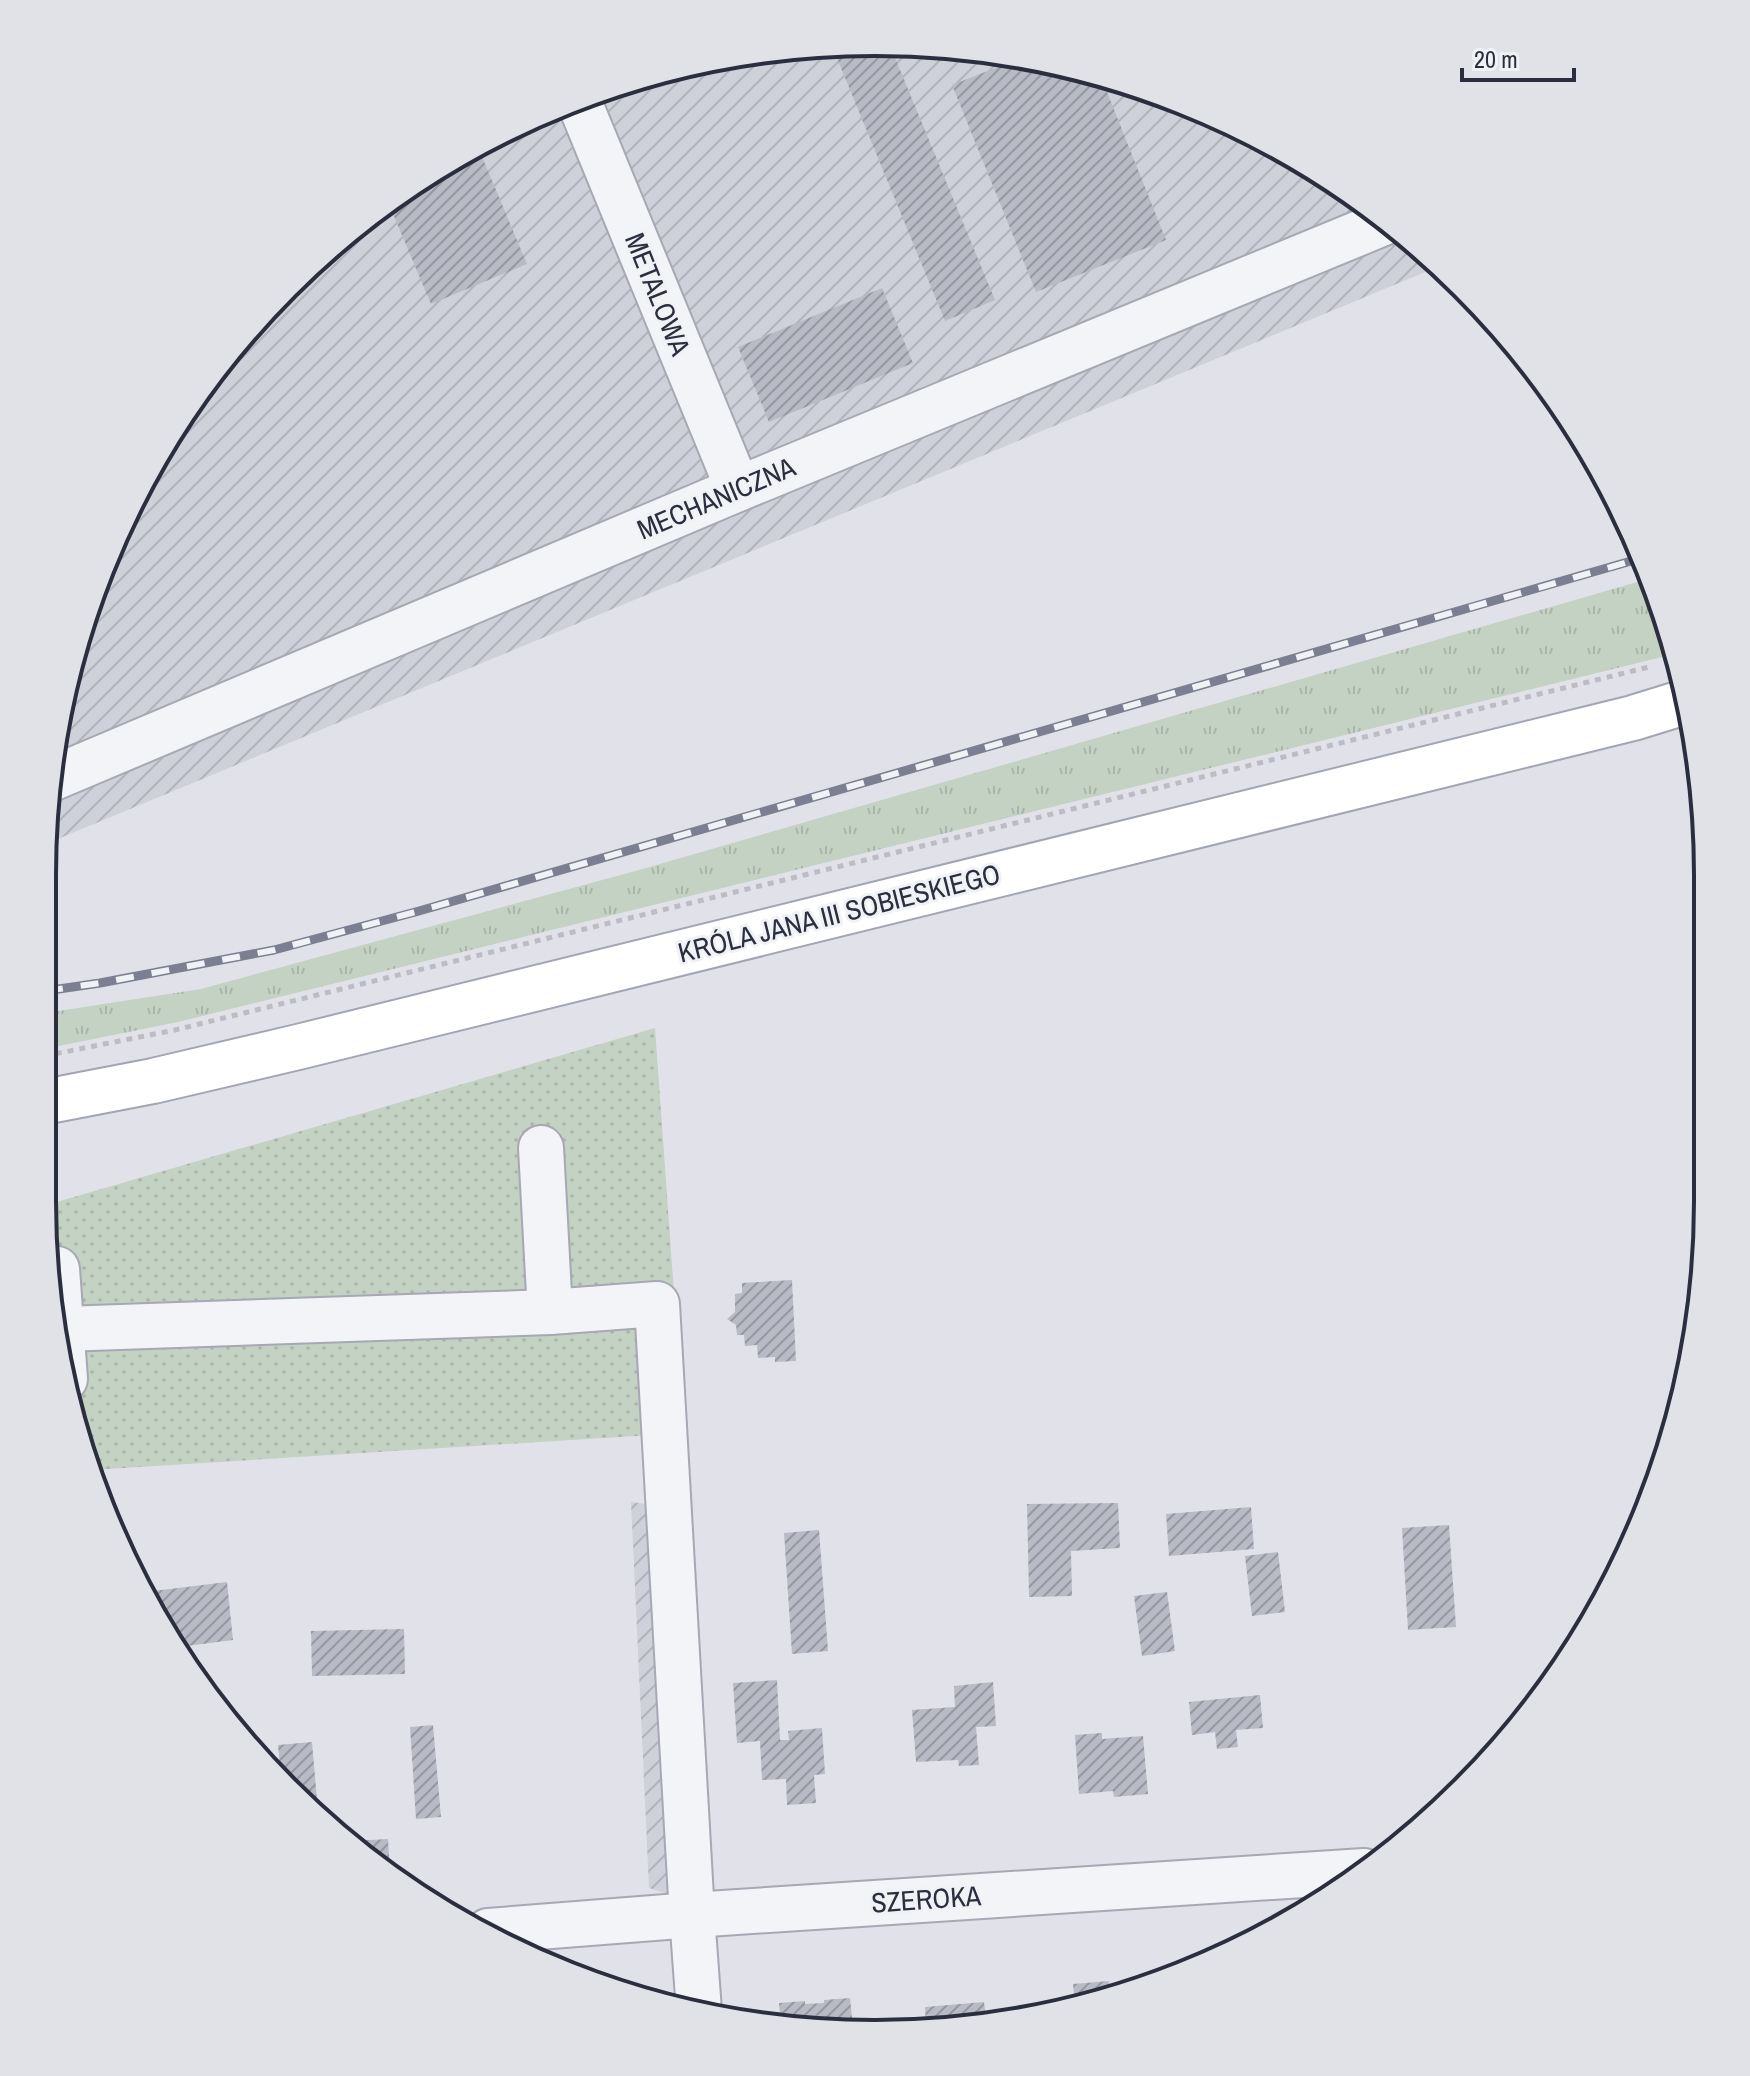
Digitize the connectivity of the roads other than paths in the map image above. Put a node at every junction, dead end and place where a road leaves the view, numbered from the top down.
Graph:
1 (583, 110) edge
2 (1376, 226) edge
3 (738, 489) junction
4 (1676, 705) edge
5 (1677, 713) edge
6 (1633, 718) junction
7 (62, 774) edge
8 (56, 1100) edge
9 (541, 1148) dead end
10 (550, 1312) junction
11 (67, 1329) edge
12 (1344, 1872) edge
13 (692, 1915) junction
14 (502, 1930) edge
15 (698, 2000) edge

1 - 3 street, METALOWA
2 - 3 street, MECHANICZNA
3 - 7 street, MECHANICZNA
4 - 6 main road, KRÓLA JANA III SOBIESKIEGO
5 - 6 main road, KRÓLA JANA III SOBIESKIEGO
6 - 8 main road, KRÓLA JANA III SOBIESKIEGO
9 - 10 street
10 - 11 street
10 - 13 street
12 - 13 street, SZEROKA
13 - 14 street, SZEROKA
13 - 15 street

